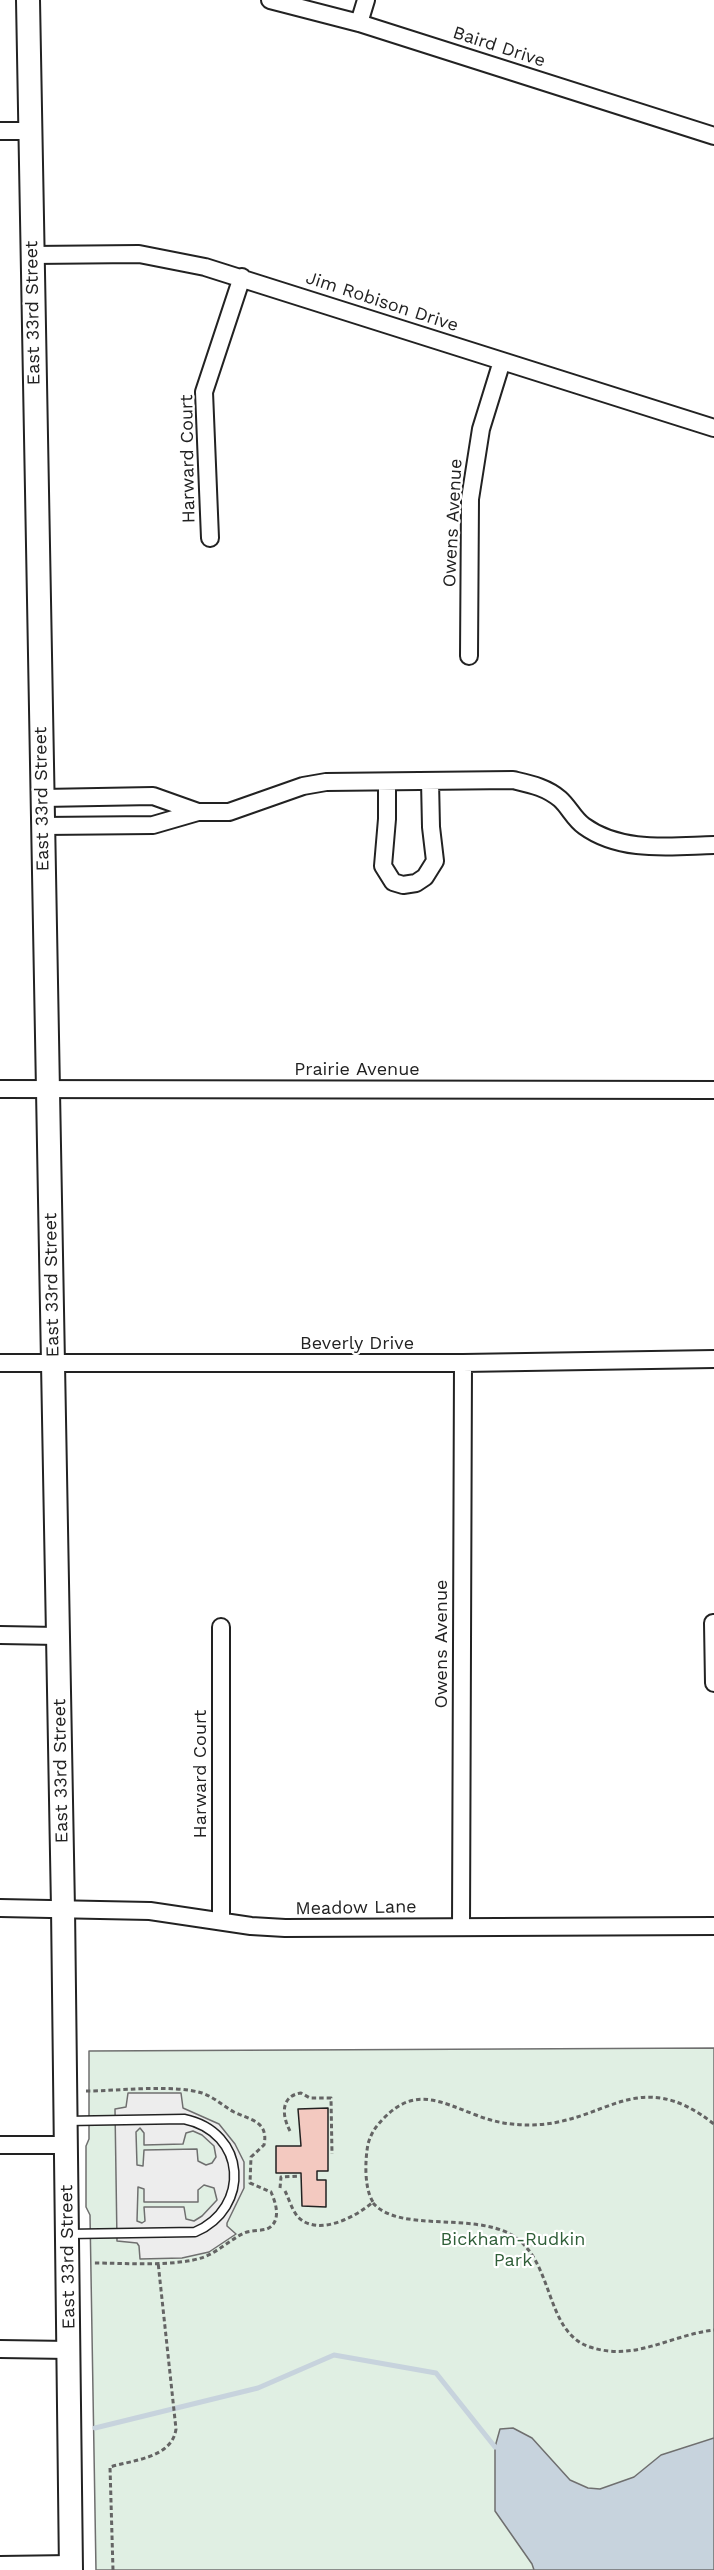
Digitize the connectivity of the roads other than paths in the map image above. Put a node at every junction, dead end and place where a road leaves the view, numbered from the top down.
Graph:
1 (28, 0) edge
2 (270, 0) edge
3 (366, 0) edge
4 (359, 23) junction
5 (0, 131) edge
6 (30, 131) junction
7 (714, 136) edge
8 (32, 255) junction
9 (242, 277) junction
10 (502, 361) junction
11 (714, 428) edge
12 (210, 538) dead end
13 (469, 656) dead end
14 (430, 781) junction
15 (387, 782) junction
16 (142, 796) junction
17 (42, 798) junction
18 (198, 812) junction
19 (142, 825) junction
20 (43, 826) junction
21 (714, 845) edge
22 (0, 1089) edge
23 (49, 1089) junction
24 (714, 1090) edge
25 (714, 1359) edge
26 (0, 1363) edge
27 (463, 1363) junction
28 (53, 1364) junction
29 (713, 1623) edge
30 (221, 1627) dead end
31 (0, 1635) edge
32 (58, 1636) junction
33 (714, 1683) edge
34 (0, 1908) edge
35 (63, 1908) junction
36 (221, 1921) junction
37 (461, 1926) junction
38 (714, 1926) edge
39 (66, 2121) junction
40 (0, 2145) edge
41 (67, 2145) junction
42 (68, 2234) junction
43 (0, 2349) edge
44 (70, 2350) junction
45 (0, 2565) edge
46 (71, 2567) edge

1 - 6 street, East 33rd Street
2 - 4 street, Baird Drive
3 - 4 street
4 - 7 street, Baird Drive
5 - 6 street
6 - 8 street, East 33rd Street
8 - 9 street, Jim Robison Drive
8 - 17 street, East 33rd Street
9 - 10 street, Jim Robison Drive
9 - 12 street, Harward Court
10 - 11 street, Jim Robison Drive
10 - 13 street, Owens Avenue
14 - 15 street
14 - 15 street
14 - 21 street
15 - 18 street
16 - 17 street
16 - 18 street
16 - 19 street
17 - 20 street, East 33rd Street
18 - 19 street
19 - 20 street
20 - 23 street, East 33rd Street
22 - 23 street, Prairie Avenue
23 - 24 street, Prairie Avenue
23 - 28 street, East 33rd Street
25 - 27 street, Beverly Drive
26 - 28 street, Beverly Drive
27 - 28 street, Beverly Drive
27 - 37 street, Owens Avenue
28 - 32 street, East 33rd Street
29 - 33 street
30 - 36 street, Harward Court
31 - 32 street
32 - 35 street, East 33rd Street
34 - 35 street, Meadow Lane
35 - 36 street, Meadow Lane
35 - 39 street, East 33rd Street
36 - 37 street, Meadow Lane
37 - 38 street, Meadow Lane
39 - 41 street, East 33rd Street
39 - 42 lane
40 - 41 street
41 - 42 street, East 33rd Street
42 - 44 street, East 33rd Street
43 - 44 street
44 - 46 street, East 33rd Street
45 - 46 street

